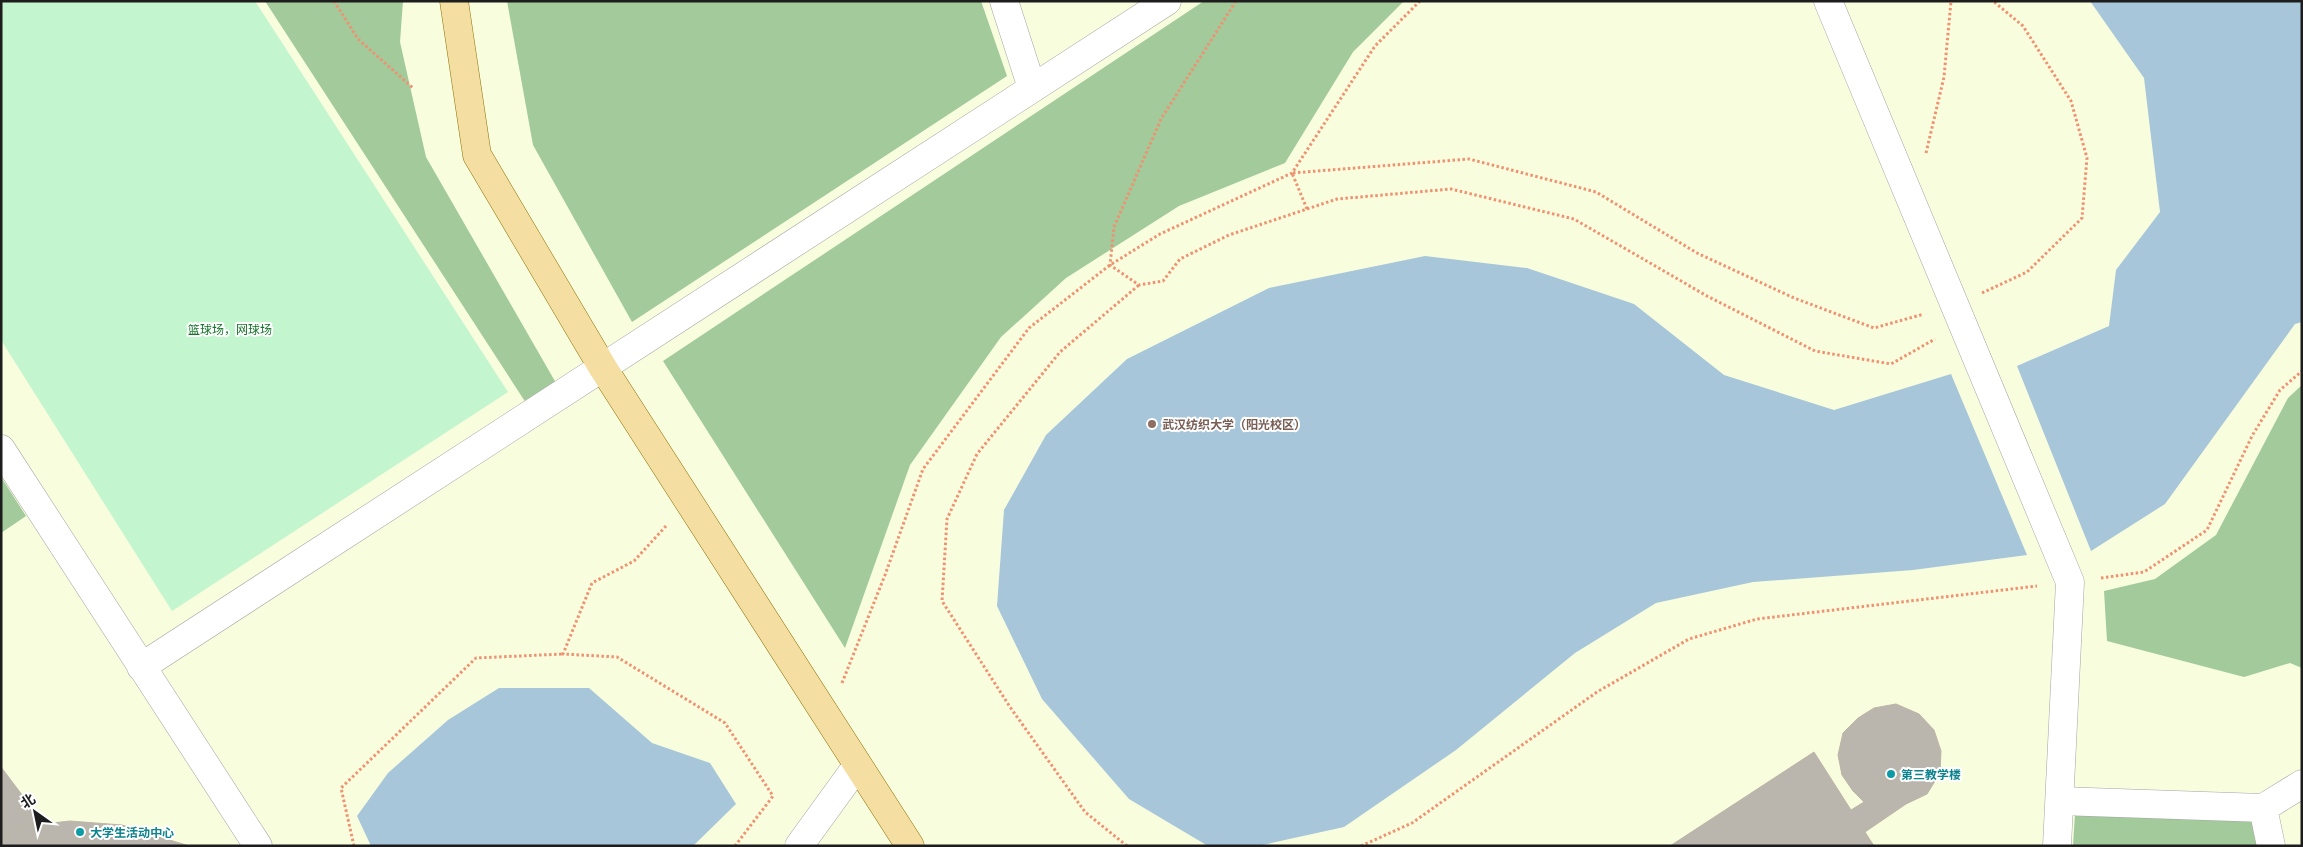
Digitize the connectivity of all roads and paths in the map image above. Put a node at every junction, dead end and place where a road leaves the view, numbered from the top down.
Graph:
1 (334, 1) edge
2 (454, 1) edge
3 (1004, 1) edge
4 (1167, 1) edge
5 (1236, 1) edge
6 (1420, 1) edge
7 (1828, 1) edge
8 (1951, 1) edge
9 (1993, 1) edge
10 (413, 88) dead end
11 (1032, 88) junction
12 (1292, 173) junction
13 (1904, 183) junction
14 (1308, 209) junction
15 (1110, 265) junction
16 (1139, 285) junction
17 (1958, 314) junction
18 (603, 368) junction
19 (2302, 371) edge
20 (1, 449) edge
21 (688, 502) junction
22 (2070, 582) junction
23 (563, 654) junction
24 (141, 667) junction
25 (828, 719) junction
26 (857, 766) junction
27 (2302, 784) edge
28 (2060, 801) junction
29 (2263, 808) junction
30 (258, 846) edge
31 (354, 846) edge
32 (735, 846) edge
33 (799, 846) edge
34 (910, 846) edge
35 (1128, 846) edge
36 (1361, 846) edge
37 (2057, 846) edge
38 (2271, 846) edge

1 - 10 path
2 - 18 main road
3 - 11 street
4 - 11 street
5 - 15 path
6 - 12 path
7 - 13 street
8 - 13 path
9 - 17 path
11 - 18 street
12 - 14 path
12 - 15 path
12 - 17 path
13 - 17 street
14 - 16 path
14 - 17 path
15 - 16 path
15 - 25 path
16 - 35 path
17 - 22 street
18 - 21 main road
18 - 24 street
19 - 22 path
20 - 24 street
21 - 23 path
21 - 25 main road
22 - 28 street
22 - 36 path
23 - 31 path
23 - 32 path
24 - 30 street
25 - 26 main road
26 - 33 street
26 - 34 main road
27 - 29 street
28 - 29 street
28 - 37 street
29 - 38 street

